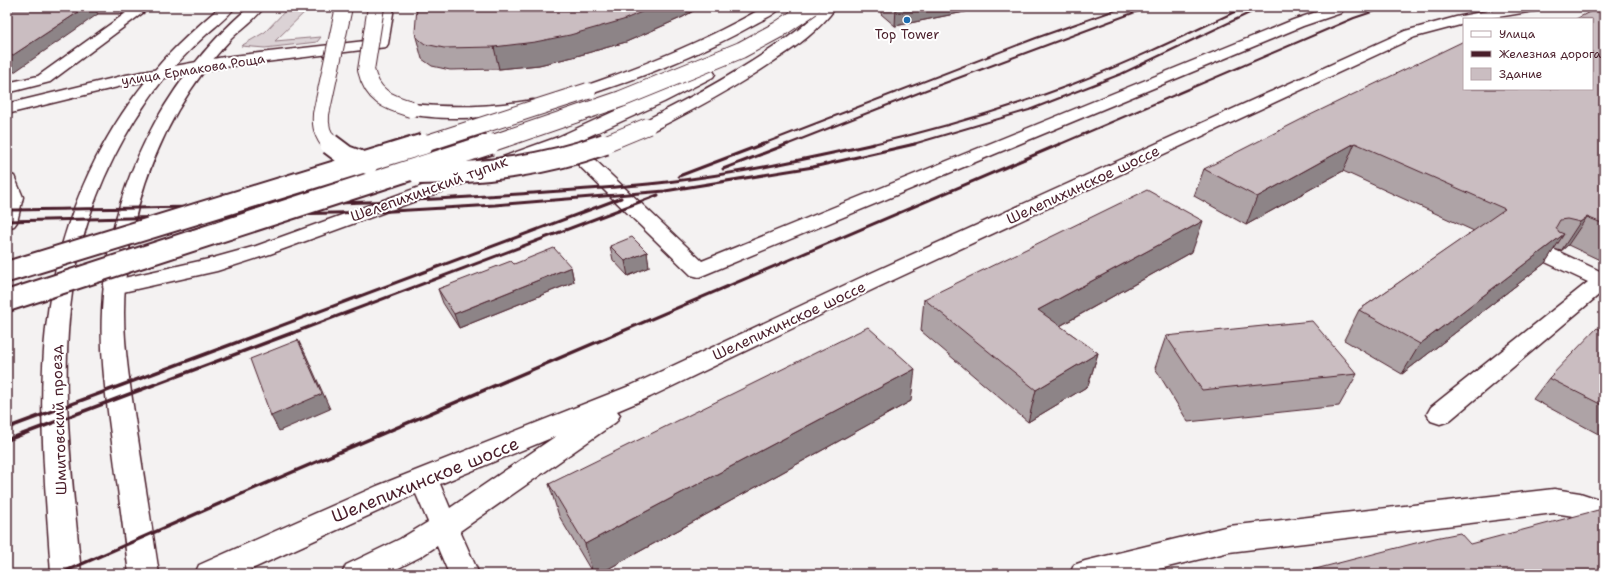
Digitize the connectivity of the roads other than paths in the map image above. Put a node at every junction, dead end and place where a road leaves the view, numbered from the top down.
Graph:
1 (228, 7) edge
2 (257, 7) edge
3 (344, 7) edge
4 (376, 7) edge
5 (387, 7) edge
6 (774, 7) edge
7 (812, 7) edge
8 (829, 7) edge
9 (1338, 7) edge
10 (1534, 7) edge
11 (1468, 18) edge
12 (7, 19) edge
13 (1463, 19) edge
14 (1439, 24) junction
15 (1463, 33) edge
16 (200, 66) junction
17 (160, 73) junction
18 (707, 74) dead end
19 (7, 88) edge
20 (588, 91) junction
21 (7, 109) edge
22 (564, 140) junction
23 (7, 180) edge
24 (7, 221) edge
25 (1548, 255) edge
26 (7, 272) edge
27 (1602, 286) edge
28 (114, 287) junction
29 (7, 301) edge
30 (641, 391) junction
31 (1440, 414) dead end
32 (424, 480) junction
33 (1604, 513) edge
34 (1604, 526) edge
35 (444, 527) junction
36 (1560, 528) edge
37 (66, 574) edge
38 (144, 574) edge
39 (210, 574) edge
40 (356, 574) edge
41 (464, 574) edge
42 (1085, 574) edge

1 - 17 main road, Шмитовский проезд
2 - 16 main road
3 - 8 main road, bridge
4 - 20 main road, bridge
5 - 16 main road, улица Ермакова Роща
6 - 20 main road
7 - 29 main road, bridge
9 - 22 main road
10 - 11 main road, Шелепихинское шоссе
12 - 19 main road
13 - 14 main road, Шелепихинское шоссе
14 - 15 main road
14 - 30 main road, Шелепихинское шоссе
16 - 17 main road, улица Ермакова Роща
16 - 28 main road
17 - 21 main road, улица Ермакова Роща
17 - 37 main road, Шмитовский проезд
18 - 22 main road, Шелепихинский тупик
20 - 26 main road, bridge
22 - 28 main road, Шелепихинский тупик
23 - 24 main road
25 - 27 main road
27 - 31 main road
28 - 38 main road
30 - 32 main road, Шелепихинское шоссе
30 - 35 main road, Шелепихинское шоссе
32 - 35 main road
32 - 39 main road, Шелепихинское шоссе
33 - 42 main road
34 - 36 main road
35 - 40 main road, Шелепихинское шоссе
35 - 41 main road

